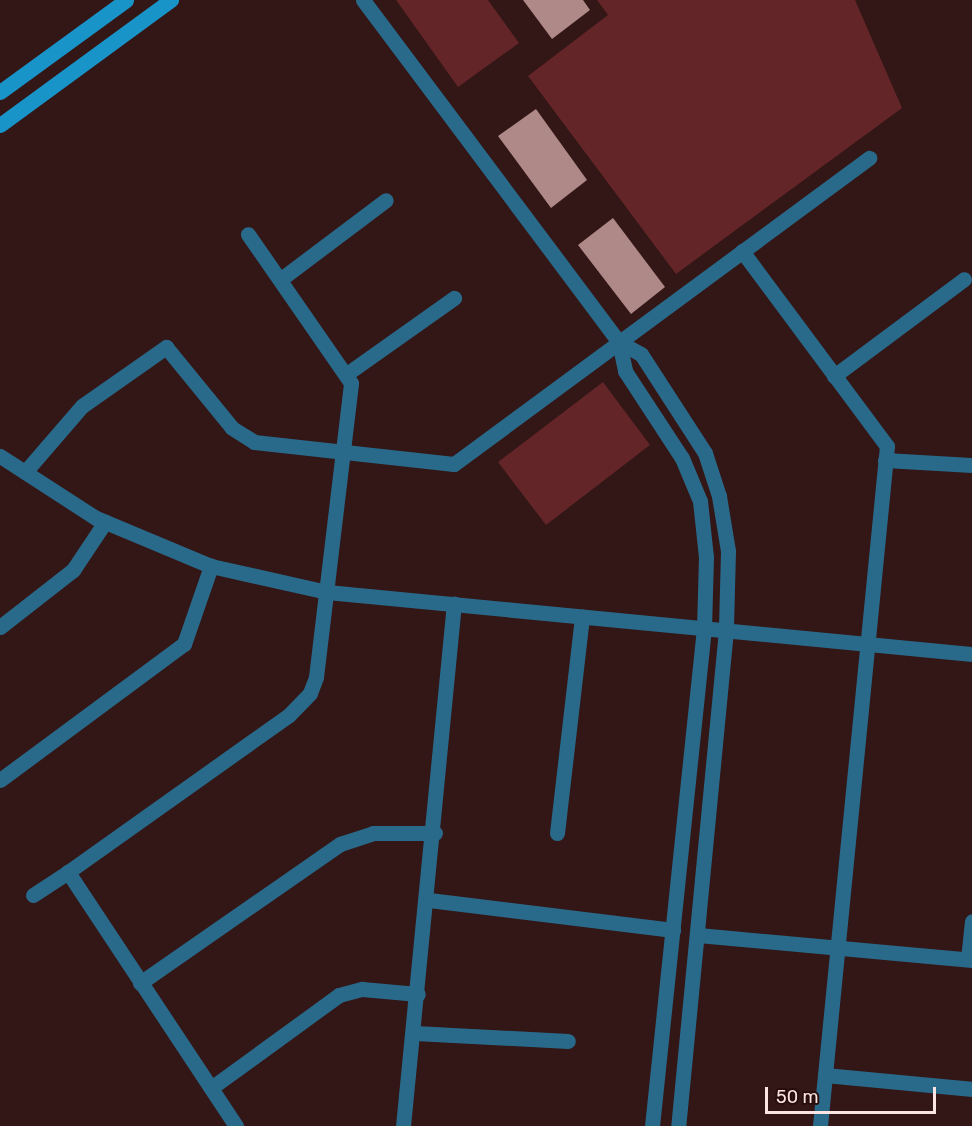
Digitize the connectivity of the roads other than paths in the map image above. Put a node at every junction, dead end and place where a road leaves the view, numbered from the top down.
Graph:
1 (126, 0) edge
2 (171, 0) edge
3 (363, 0) edge
4 (0, 92) edge
5 (0, 125) edge
6 (869, 158) dead end
7 (386, 200) dead end
8 (248, 234) dead end
9 (742, 251) junction
10 (280, 279) junction
11 (964, 279) dead end
12 (454, 298) dead end
13 (619, 342) junction
14 (348, 373) junction
15 (834, 376) junction
16 (345, 452) junction
17 (0, 456) edge
18 (885, 460) junction
19 (972, 465) edge
20 (25, 472) junction
21 (105, 522) junction
22 (211, 566) junction
23 (327, 592) junction
24 (454, 603) junction
25 (582, 616) junction
26 (0, 627) edge
27 (704, 628) junction
28 (726, 630) junction
29 (867, 644) junction
30 (972, 654) edge
31 (0, 780) edge
32 (435, 832) junction
33 (557, 833) dead end
34 (68, 872) junction
35 (33, 895) dead end
36 (429, 900) junction
37 (972, 921) edge
38 (673, 930) junction
39 (698, 935) junction
40 (837, 950) junction
41 (970, 960) edge
42 (140, 982) junction
43 (418, 994) junction
44 (415, 1033) junction
45 (568, 1041) dead end
46 (825, 1075) junction
47 (211, 1088) junction
48 (972, 1089) edge
49 (236, 1126) edge
50 (403, 1126) edge
51 (652, 1126) edge
52 (678, 1126) edge
53 (820, 1126) edge

1 - 4 main road
2 - 5 main road
3 - 13 street
6 - 9 street
7 - 10 street
8 - 10 street
9 - 13 street
9 - 15 street
10 - 14 street
11 - 15 street
12 - 14 street
13 - 16 street
13 - 27 street
13 - 28 street
14 - 16 street
15 - 18 street
16 - 20 street
16 - 23 street
17 - 20 street
18 - 19 street
18 - 29 street
20 - 21 street
21 - 22 street
21 - 26 street
22 - 23 street
22 - 31 street
23 - 24 street
23 - 34 street
24 - 25 street
24 - 32 street
25 - 27 street
25 - 33 street
27 - 28 street
27 - 38 street
28 - 29 street
28 - 39 street
29 - 30 street
29 - 40 street
32 - 36 street
32 - 42 street
34 - 35 street
34 - 42 street
36 - 38 street
36 - 43 street
37 - 41 street
38 - 51 street
39 - 40 street
39 - 52 street
40 - 41 street
40 - 46 street
42 - 47 street
43 - 44 street
43 - 47 street
44 - 45 street
44 - 50 street
46 - 48 street
46 - 53 street
47 - 49 street

